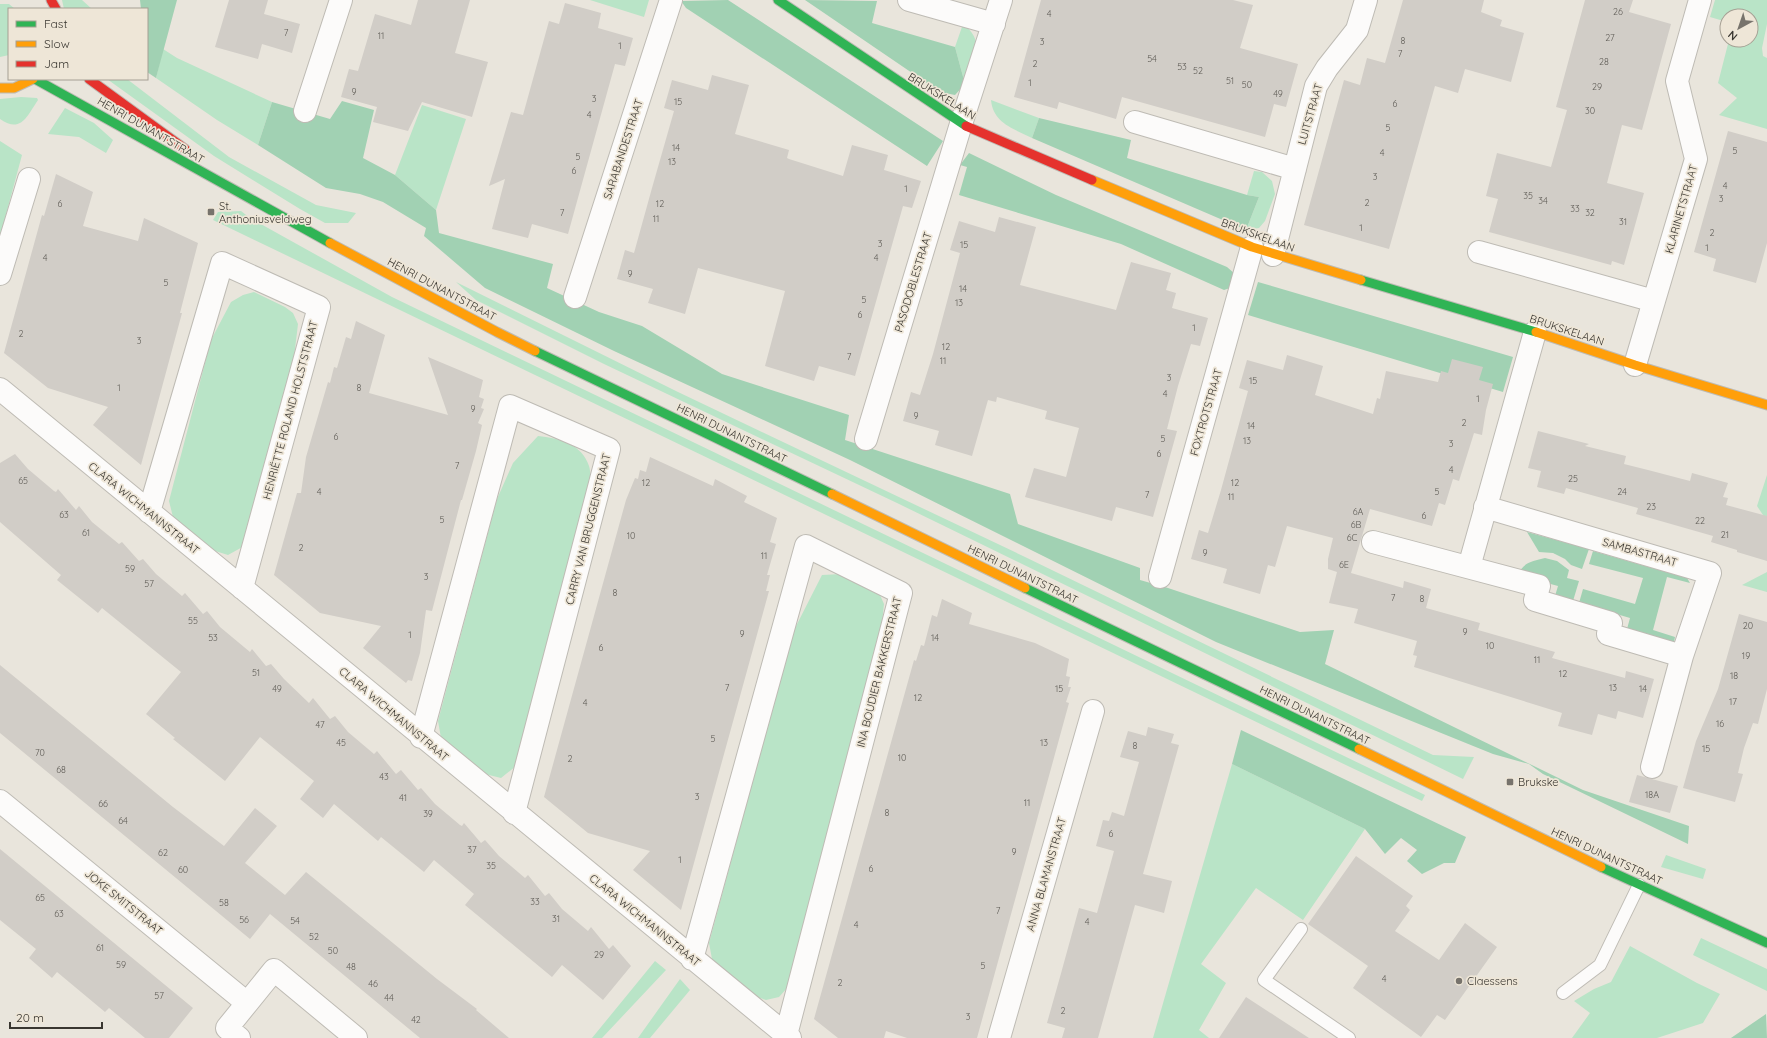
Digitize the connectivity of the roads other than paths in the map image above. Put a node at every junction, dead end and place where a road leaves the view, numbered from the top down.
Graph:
1 (341, 0) edge
2 (671, 0) edge
3 (778, 0) edge
4 (909, 0) edge
5 (1001, 0) edge
6 (1366, 0) edge
7 (1700, 0) edge
8 (994, 24) junction
9 (32, 80) edge
10 (36, 80) edge
11 (90, 80) edge
12 (0, 88) edge
13 (305, 111) dead end
14 (1135, 122) dead end
15 (961, 124) junction
16 (192, 154) dead end
17 (205, 163) dead end
18 (1295, 169) junction
19 (29, 179) dead end
20 (275, 214) junction
21 (1252, 247) junction
22 (1479, 252) dead end
23 (1273, 255) junction
24 (0, 274) edge
25 (575, 297) dead end
26 (1654, 300) junction
27 (1535, 332) junction
28 (1635, 365) junction
29 (0, 389) edge
30 (1767, 405) edge
31 (866, 439) dead end
32 (1485, 507) junction
33 (149, 512) junction
34 (1373, 542) dead end
35 (1469, 567) junction
36 (1160, 577) dead end
37 (242, 588) junction
38 (1682, 656) junction
39 (1093, 711) dead end
40 (421, 737) junction
41 (1652, 767) dead end
42 (0, 801) edge
43 (514, 812) junction
44 (1639, 885) junction
45 (1301, 929) dead end
46 (1767, 943) edge
47 (692, 959) junction
48 (1563, 993) dead end
49 (247, 1003) junction
50 (788, 1036) edge
51 (239, 1038) edge
52 (356, 1038) edge
53 (999, 1038) edge
54 (1349, 1038) edge

1 - 13 street
2 - 25 street, SARABANDESTRAAT
3 - 15 street, BRUKSKELAAN
4 - 8 street
5 - 8 street, PASODOBLESTRAAT
6 - 18 street, LUITSTRAAT
7 - 26 street, KLARINETSTRAAT
8 - 15 street, PASODOBLESTRAAT
9 - 12 street
10 - 20 street, HENRI DUNANTSTRAAT
11 - 16 street, HENRI DUNANTSTRAAT
14 - 18 street
15 - 21 street, BRUKSKELAAN
15 - 31 street, PASODOBLESTRAAT
17 - 20 street, HENRI DUNANTSTRAAT
18 - 23 street, LUITSTRAAT
19 - 24 street
20 - 44 street, HENRI DUNANTSTRAAT
21 - 23 street, BRUKSKELAAN
21 - 36 street, FOXTROTSTRAAT
22 - 26 street
23 - 27 street, BRUKSKELAAN
26 - 28 street, KLARINETSTRAAT
27 - 28 street, BRUKSKELAAN
27 - 32 street
28 - 30 street, BRUKSKELAAN
29 - 33 street, CLARA WICHMANNSTRAAT
32 - 35 street
32 - 38 street, SAMBASTRAAT
33 - 37 street, CLARA WICHMANNSTRAAT
33 - 37 street, HENRIËTTE ROLAND HOLSTSTRAAT
34 - 35 street
35 - 38 street
37 - 40 street, CLARA WICHMANNSTRAAT
38 - 41 street, SAMBASTRAAT
39 - 53 street, ANNA BLAMANSTRAAT
40 - 43 street, CLARA WICHMANNSTRAAT
40 - 43 street, CARRY VAN BRUGGENSTRAAT
42 - 49 street, JOKE SMITSTRAAT
43 - 47 street, CLARA WICHMANNSTRAAT
44 - 46 street, HENRI DUNANTSTRAAT
44 - 48 lane
45 - 54 lane
47 - 50 street, CLARA WICHMANNSTRAAT
47 - 50 street, INA BOUDIER BAKKERSTRAAT
49 - 51 street
49 - 52 street

